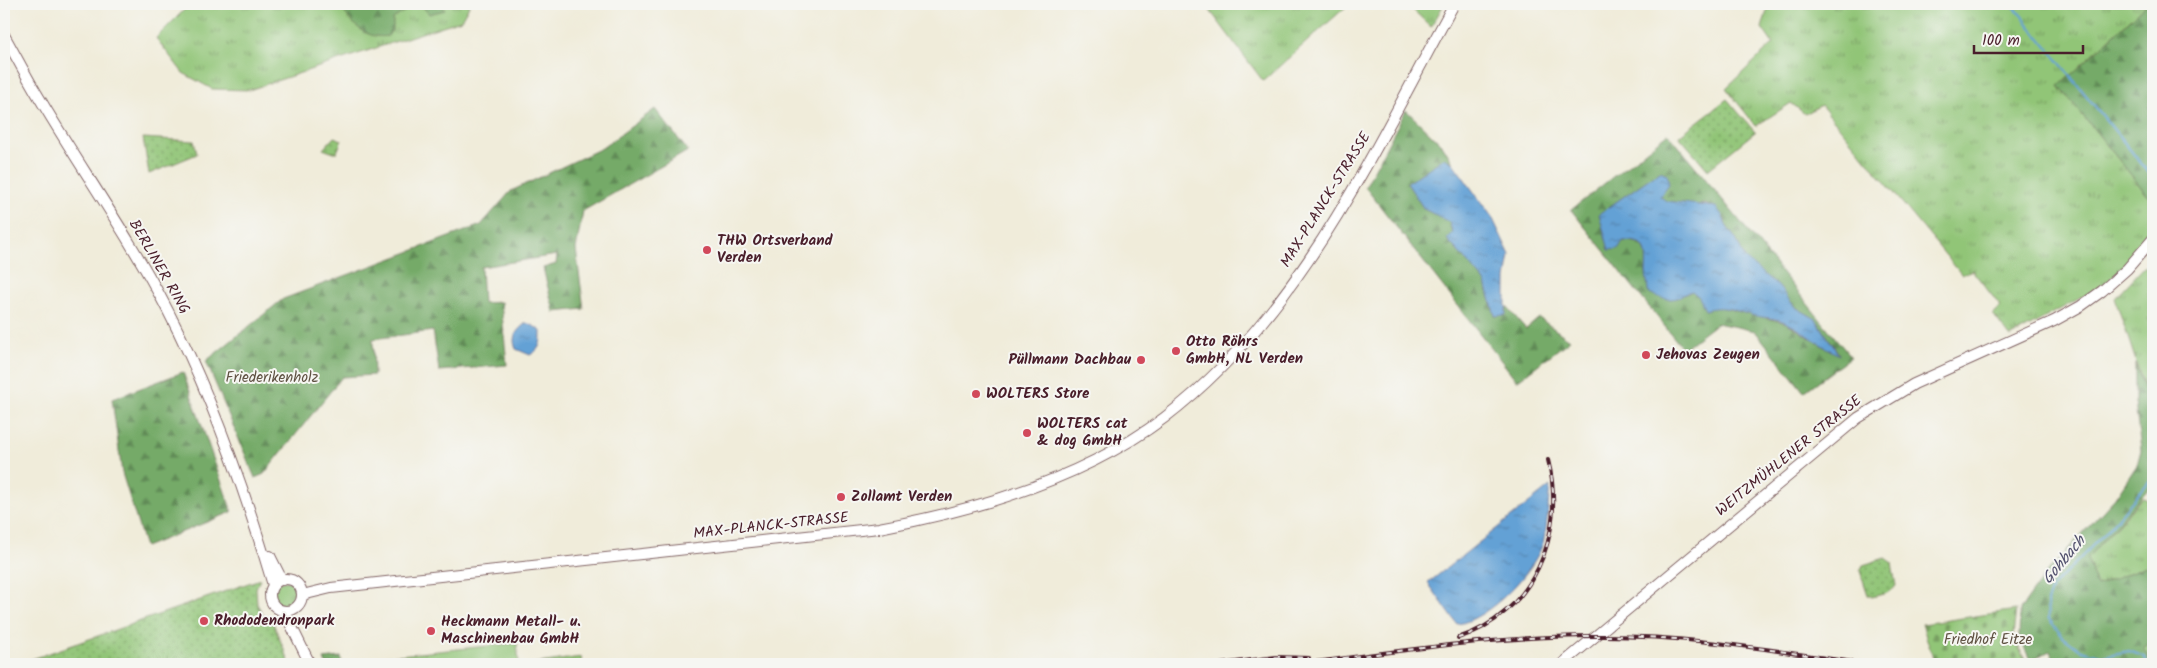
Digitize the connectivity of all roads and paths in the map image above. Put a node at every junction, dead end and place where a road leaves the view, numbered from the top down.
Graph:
1 (1454, 4) edge
2 (4, 35) edge
3 (2153, 239) edge
4 (278, 582) junction
5 (301, 591) junction
6 (288, 610) junction
7 (310, 664) edge
8 (1562, 664) edge

1 - 5 street, MAX-PLANCK-STRASSE
2 - 4 street, BERLINER RING
3 - 8 street, WEITZMÜHLENER STRASSE
4 - 5 street
4 - 6 street
5 - 6 street
6 - 7 street

